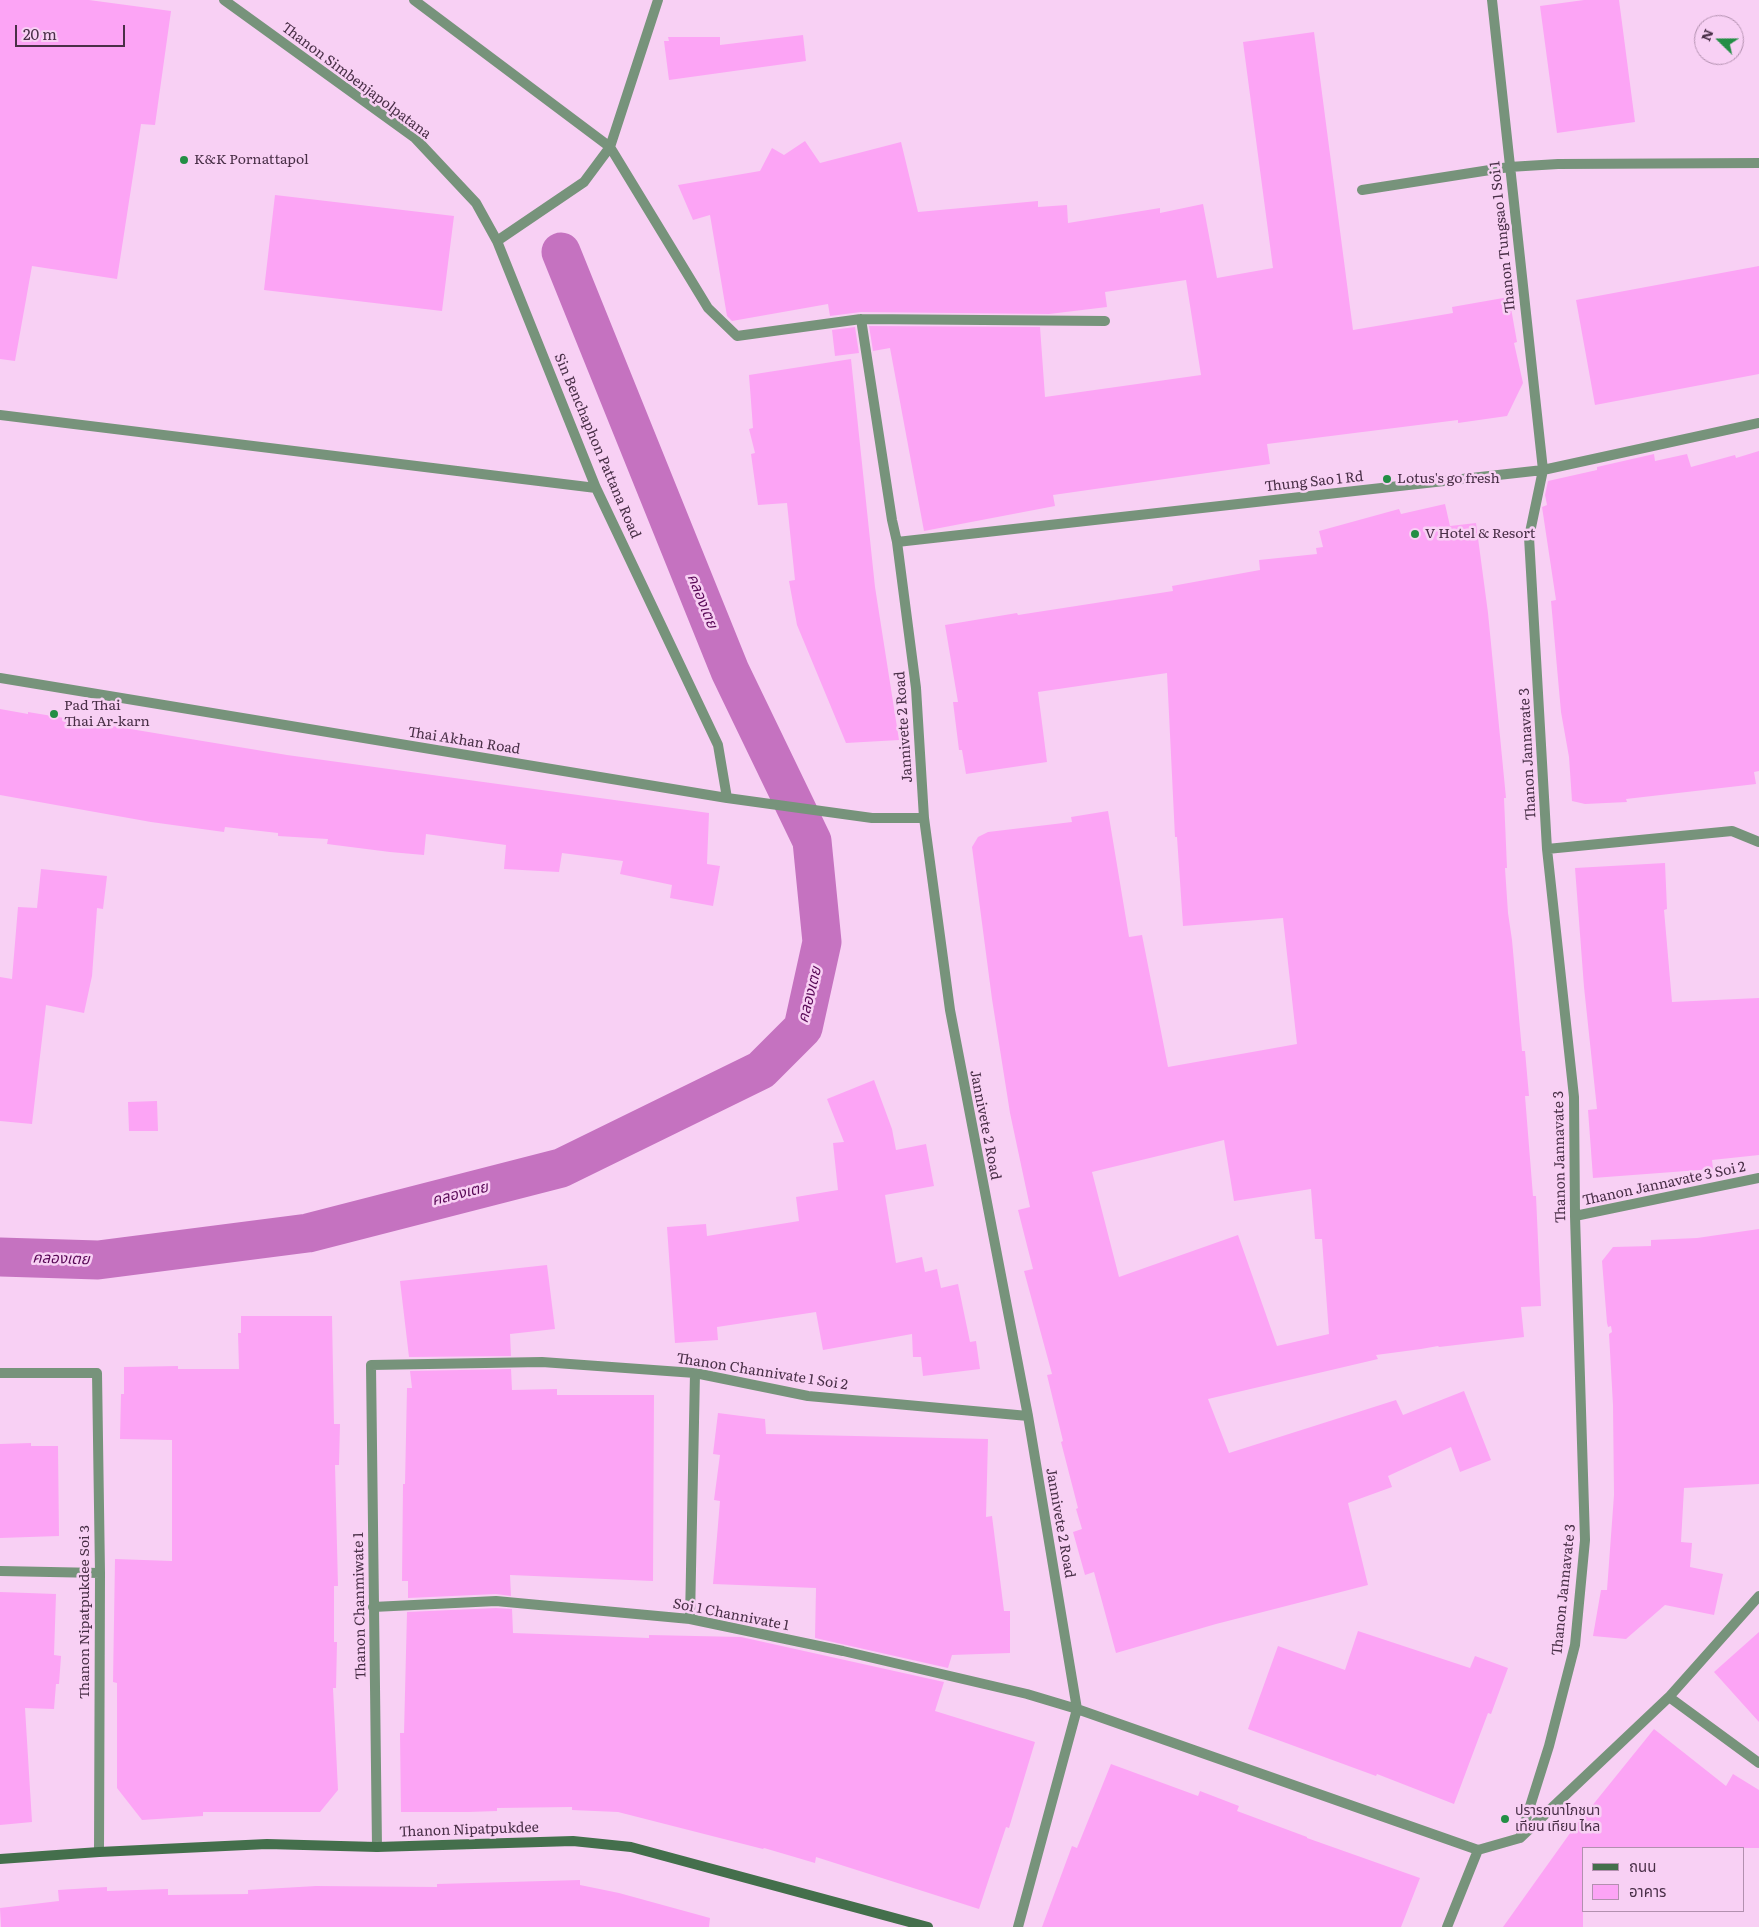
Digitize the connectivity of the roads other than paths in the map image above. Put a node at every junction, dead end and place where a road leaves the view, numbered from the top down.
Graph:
1 (224, 0) edge
2 (414, 0) edge
3 (658, 0) edge
4 (1492, 0) edge
5 (610, 148) junction
6 (1759, 163) edge
7 (1509, 167) junction
8 (1362, 190) dead end
9 (497, 241) junction
10 (861, 319) junction
11 (1105, 321) dead end
12 (0, 415) edge
13 (1759, 423) edge
14 (1543, 470) junction
15 (596, 488) junction
16 (898, 542) junction
17 (0, 678) edge
18 (727, 798) junction
19 (924, 818) junction
20 (1759, 842) edge
21 (1547, 849) junction
22 (1759, 1178) edge
23 (1575, 1216) junction
24 (371, 1365) joint
25 (695, 1372) junction
26 (0, 1373) edge
27 (1028, 1416) junction
28 (0, 1571) edge
29 (100, 1573) junction
30 (1759, 1596) edge
31 (373, 1607) junction
32 (690, 1620) junction
33 (1669, 1698) junction
34 (1077, 1709) junction
35 (1759, 1763) edge
36 (1520, 1838) junction
37 (377, 1847) junction
38 (1478, 1850) junction
39 (99, 1852) junction
40 (0, 1859) edge
41 (928, 1927) edge
42 (1018, 1927) edge
43 (1446, 1927) edge

1 - 9 street, Thanon Simbenjapolpatana
2 - 5 street
3 - 5 street
4 - 7 street, Thanon Tungsao 1 Soi 1
5 - 9 street
5 - 10 street
6 - 7 street
7 - 8 street
7 - 14 street, Thanon Tungsao 1 Soi 1
9 - 15 street, Sin Benchaphon Pattana Road
10 - 11 street
10 - 16 street, Jannivete 2 Road
12 - 15 street
13 - 14 street, Thung Sao 1 Rd
14 - 16 street, Thung Sao 1 Rd
14 - 21 street, Thanon Jannavate 3
15 - 18 street, Sin Benchaphon Pattana Road
16 - 19 street, Jannivete 2 Road
17 - 18 street, Thai Akhan Road
18 - 19 street, Thai Akhan Road
19 - 27 street, Jannivete 2 Road
20 - 21 street
21 - 23 street, Thanon Jannavate 3
22 - 23 street, Thanon Jannavate 3 Soi 2
23 - 36 street, Thanon Jannavate 3
24 - 25 street, Thanon Channivate 1 Soi 2
24 - 31 street, Thanon Chanmiwate 1
25 - 27 street, Thanon Channivate 1 Soi 2
25 - 32 street
26 - 29 street, Thanon Nipatpukdee Soi 3
27 - 34 street, Jannivete 2 Road
28 - 29 street
29 - 39 street, Thanon Nipatpukdee Soi 3
30 - 33 street
31 - 32 street, Soi 1 Channivate 1
31 - 37 street, Thanon Chanmiwate 1
32 - 34 street, Soi 1 Channivate 1
33 - 35 street
33 - 36 street
34 - 38 street, Soi 1 Channivate 1
34 - 42 street, Jannivete 2 Road
36 - 38 street
37 - 39 street, Thanon Nipatpukdee
37 - 41 street, Thanon Nipatpukdee
38 - 43 street
39 - 40 street, Thanon Nipatpukdee

